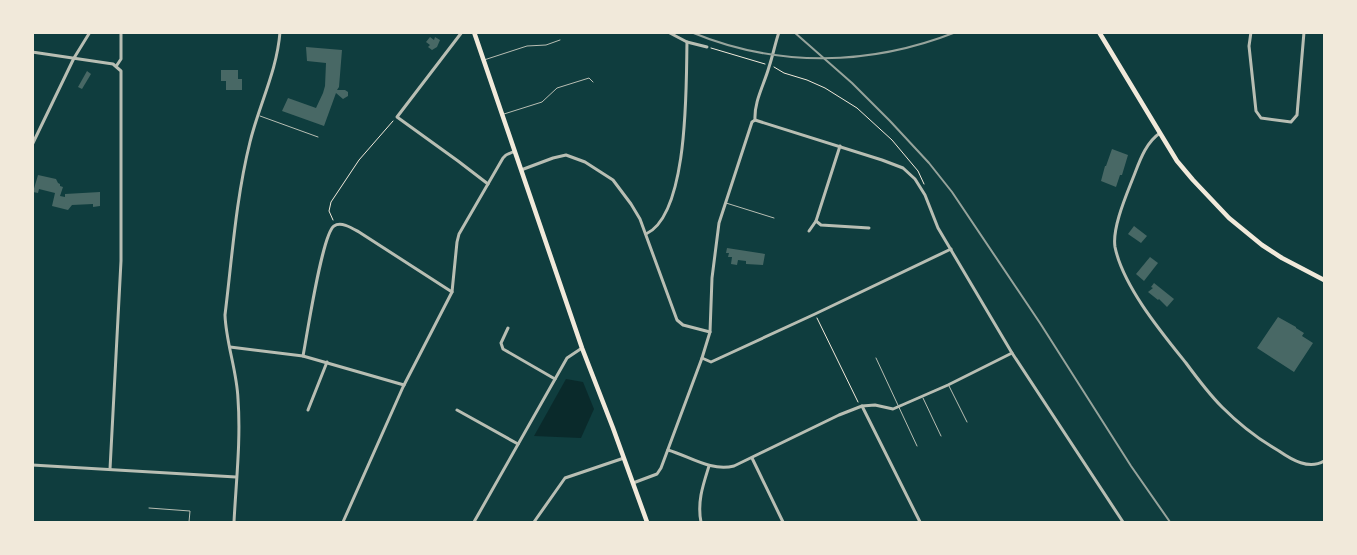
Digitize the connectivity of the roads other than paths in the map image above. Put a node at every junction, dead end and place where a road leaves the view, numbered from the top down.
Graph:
1 (90, 32) edge
2 (121, 32) edge
3 (280, 32) edge
4 (462, 32) edge
5 (668, 32) edge
6 (779, 32) edge
7 (1100, 32) edge
8 (1251, 32) edge
9 (1304, 32) edge
10 (474, 33) edge
11 (560, 40) dead end
12 (687, 42) junction
13 (707, 47) road end
14 (32, 52) edge
15 (74, 58) junction
16 (484, 60) junction
17 (117, 65) junction
18 (593, 82) dead end
19 (503, 114) junction
20 (258, 115) junction
21 (755, 120) junction
22 (1160, 134) junction
23 (35, 135) edge
24 (318, 137) dead end
25 (32, 145) edge
26 (840, 146) junction
27 (515, 151) junction
28 (522, 170) junction
29 (488, 184) junction
30 (725, 203) junction
31 (774, 218) dead end
32 (816, 221) junction
33 (868, 228) dead end
34 (809, 231) dead end
35 (646, 234) junction
36 (950, 249) junction
37 (1324, 280) edge
38 (452, 292) junction
39 (508, 328) dead end
40 (710, 332) junction
41 (230, 346) junction
42 (582, 348) junction
43 (1012, 354) junction
44 (303, 356) junction
45 (702, 358) junction
46 (876, 358) dead end
47 (327, 362) junction
48 (555, 380) junction
49 (404, 385) junction
50 (948, 386) junction
51 (922, 397) junction
52 (862, 406) junction
53 (898, 407) junction
54 (308, 410) dead end
55 (458, 410) dead end
56 (967, 422) dead end
57 (941, 436) dead end
58 (518, 444) junction
59 (917, 446) dead end
60 (668, 450) junction
61 (624, 458) junction
62 (752, 458) junction
63 (1324, 461) edge
64 (32, 465) edge
65 (710, 466) junction
66 (110, 469) junction
67 (236, 476) junction
68 (634, 483) junction
69 (149, 508) dead end
70 (189, 522) edge
71 (234, 522) edge
72 (343, 522) edge
73 (474, 522) edge
74 (534, 522) edge
75 (647, 522) edge
76 (701, 522) edge
77 (783, 522) edge
78 (920, 522) edge
79 (1123, 522) edge

1 - 15 street
2 - 17 street
3 - 20 street
4 - 29 street
5 - 12 street
6 - 21 street
7 - 22 main road
8 - 9 street
10 - 16 main road
11 - 16 lane
12 - 13 street
12 - 35 street
14 - 15 street
15 - 17 street
15 - 23 street
16 - 19 main road
17 - 66 street
18 - 19 lane
19 - 27 main road
20 - 24 lane
20 - 41 street
21 - 26 street
21 - 30 street
22 - 37 main road
22 - 63 street
23 - 25 street
26 - 32 street
26 - 36 street
27 - 28 main road
27 - 29 street
28 - 35 street
28 - 42 main road
29 - 38 street
30 - 31 lane
30 - 40 street
32 - 33 street
32 - 34 street
35 - 40 street
36 - 43 street
36 - 45 street
38 - 44 street
38 - 49 street
39 - 48 street
40 - 45 street
41 - 44 street
41 - 67 street
42 - 48 street
42 - 61 main road
43 - 50 street
43 - 79 street
44 - 47 street
45 - 60 street
46 - 53 lane
47 - 49 street
47 - 54 street
48 - 58 street
49 - 72 street
50 - 51 street
50 - 56 lane
51 - 53 street
51 - 57 lane
52 - 53 street
52 - 62 street
52 - 78 street
53 - 59 lane
55 - 58 street
58 - 73 street
60 - 65 street
60 - 68 street
61 - 68 main road
61 - 74 street
62 - 65 street
62 - 77 street
64 - 66 street
65 - 76 street
66 - 67 street
67 - 71 street
68 - 75 main road
69 - 70 lane

